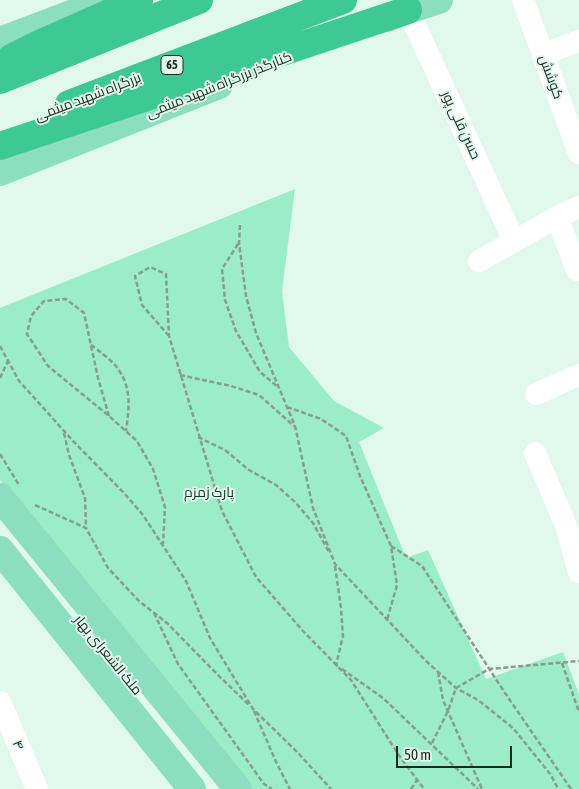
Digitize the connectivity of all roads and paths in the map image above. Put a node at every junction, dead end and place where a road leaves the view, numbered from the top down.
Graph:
1 (108, 0) edge
2 (139, 0) edge
3 (199, 0) edge
4 (343, 0) edge
5 (439, 0) edge
6 (523, 0) edge
7 (71, 7) edge
8 (408, 10) junction
9 (0, 41) edge
10 (579, 41) edge
11 (543, 54) junction
12 (0, 64) edge
13 (0, 80) edge
14 (0, 130) edge
15 (577, 140) edge
16 (0, 146) edge
17 (0, 172) edge
18 (579, 207) edge
19 (557, 217) junction
20 (240, 225) dead end
21 (514, 241) junction
22 (239, 243) junction
23 (479, 260) dead end
24 (576, 270) dead end
25 (169, 336) junction
26 (91, 345) junction
27 (0, 346) edge
28 (8, 361) junction
29 (180, 375) junction
30 (579, 375) edge
31 (0, 378) edge
32 (279, 387) junction
33 (536, 394) dead end
34 (287, 407) junction
35 (109, 416) junction
36 (295, 426) junction
37 (64, 431) junction
38 (126, 431) junction
39 (198, 437) junction
40 (535, 453) dead end
41 (0, 454) edge
42 (10, 492) edge
43 (31, 503) dead end
44 (0, 520) edge
45 (573, 527) edge
46 (86, 528) junction
47 (162, 545) junction
48 (391, 546) junction
49 (0, 550) edge
50 (335, 564) junction
51 (579, 572) edge
52 (0, 577) edge
53 (153, 612) junction
54 (387, 620) junction
55 (579, 661) edge
56 (562, 663) junction
57 (336, 666) junction
58 (489, 669) junction
59 (438, 672) junction
60 (456, 688) junction
61 (0, 702) edge
62 (253, 709) junction
63 (448, 711) junction
64 (579, 712) edge
65 (432, 744) junction
66 (417, 780) junction
67 (37, 789) edge
68 (174, 789) edge
69 (192, 789) edge
70 (219, 789) edge
71 (238, 789) edge
72 (272, 789) edge
73 (290, 789) edge
74 (331, 789) edge
75 (411, 789) edge
76 (424, 789) edge
77 (478, 789) edge
78 (482, 789) edge
79 (558, 789) edge
80 (571, 789) edge

1 - 7 main road
2 - 12 highway
3 - 13 highway
4 - 14 highway, بزرگراه شهید میثمی / 65
5 - 8 main road, کنارگذر بزرگراه شهید میثمی
6 - 11 street, کوشش
7 - 9 main road
8 - 16 highway
8 - 17 main road, کنارگذر بزرگراه شهید میثمی
8 - 21 street, حسن قلی پور
10 - 11 street
11 - 15 street, کوشش
18 - 19 street
19 - 21 street
19 - 24 street
20 - 22 path
21 - 23 street
22 - 32 path
22 - 32 path
25 - 25 path
25 - 29 path
26 - 35 path
26 - 35 path
26 - 38 path
27 - 28 path
28 - 31 path
28 - 37 path
29 - 36 path
29 - 39 path
30 - 33 street
32 - 34 path
34 - 36 path
34 - 48 path
35 - 38 path
36 - 50 path
37 - 46 path
37 - 47 path
38 - 47 path
39 - 50 path
39 - 57 path
40 - 45 street
41 - 42 path
42 - 71 main road
43 - 46 path
44 - 70 main road, ملک الشعرای بهار
45 - 51 street
46 - 53 path
47 - 62 path
48 - 54 path
48 - 58 path
49 - 69 main road, ملک الشعرای بهار
50 - 54 path
50 - 57 path
52 - 68 main road
53 - 62 path
53 - 72 path
54 - 59 path
55 - 56 path
56 - 58 path
56 - 64 path
57 - 65 path
57 - 66 path
58 - 60 path
58 - 80 path
59 - 60 path
59 - 63 path
60 - 63 path
60 - 79 path
61 - 67 street, ۴
62 - 73 path
62 - 74 path
63 - 65 path
63 - 78 path
65 - 77 path
66 - 75 path
66 - 76 path

